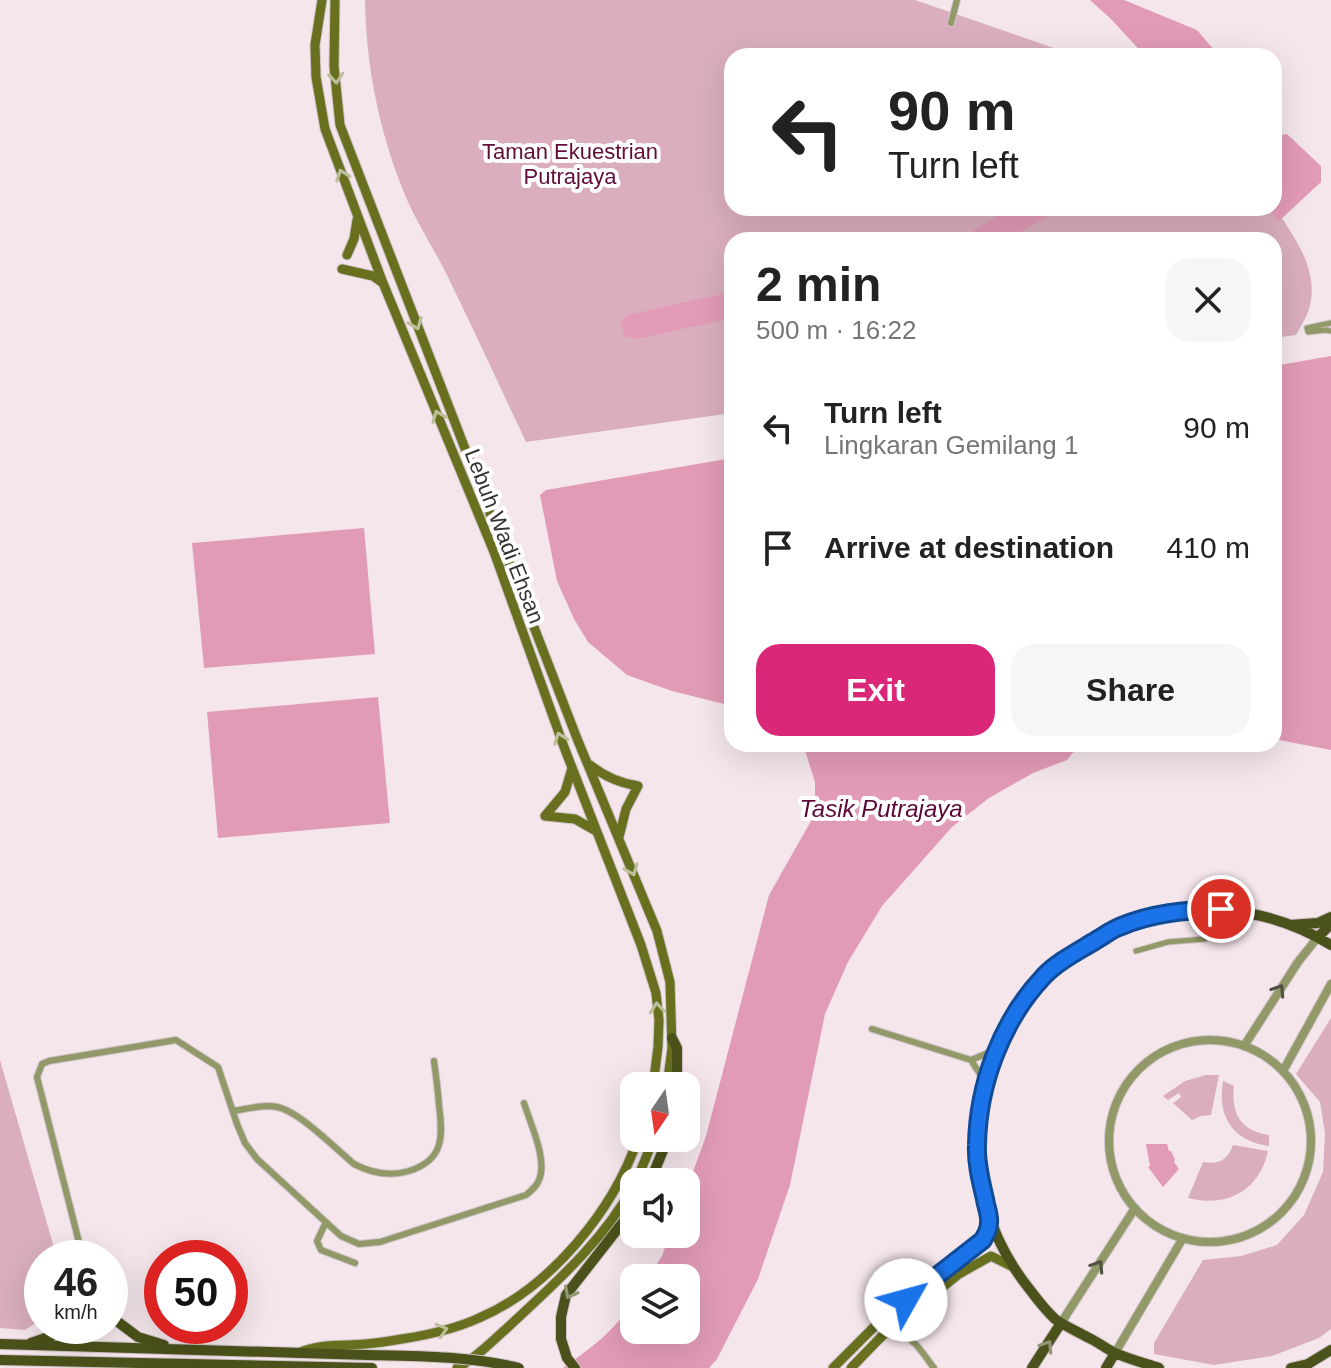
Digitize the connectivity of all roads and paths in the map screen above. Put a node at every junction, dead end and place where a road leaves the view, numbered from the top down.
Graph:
1 (322, 0) edge
2 (335, 0) edge
3 (957, 0) edge
4 (951, 23) dead end
5 (358, 217) junction
6 (347, 255) dead end
7 (342, 269) dead end
8 (383, 283) junction
9 (1331, 323) edge
10 (1331, 331) edge
11 (587, 763) junction
12 (572, 768) junction
13 (596, 831) junction
14 (618, 838) junction
15 (1331, 917) edge
16 (1331, 924) edge
17 (1288, 925) junction
18 (1318, 937) junction
19 (1205, 939) dead end
20 (1331, 945) edge
21 (1136, 951) dead end
22 (1331, 984) edge
23 (872, 1029) dead end
24 (672, 1038) junction
25 (1244, 1046) junction
26 (998, 1049) junction
27 (971, 1060) junction
28 (434, 1061) dead end
29 (1283, 1071) junction
30 (655, 1072) edge
31 (668, 1072) edge
32 (677, 1072) edge
33 (985, 1086) junction
34 (524, 1103) dead end
35 (233, 1111) junction
36 (632, 1152) edge
37 (1135, 1208) junction
38 (620, 1209) edge
39 (990, 1220) junction
40 (326, 1222) junction
41 (620, 1226) edge
42 (1183, 1238) junction
43 (78, 1240) edge
44 (355, 1263) dead end
45 (1013, 1267) junction
46 (912, 1312) junction
47 (1061, 1323) junction
48 (128, 1330) edge
49 (888, 1331) junction
50 (913, 1342) junction
51 (0, 1344) edge
52 (28, 1344) edge
53 (25, 1345) junction
54 (175, 1349) junction
55 (367, 1350) junction
56 (1331, 1350) edge
57 (1115, 1353) junction
58 (0, 1360) edge
59 (216, 1366) edge
60 (372, 1368) edge
61 (457, 1368) edge
62 (519, 1368) edge
63 (575, 1368) edge
64 (833, 1368) edge
65 (851, 1368) edge
66 (934, 1368) edge
67 (1032, 1368) edge
68 (1106, 1368) edge
69 (1159, 1368) edge
70 (1291, 1368) edge

5 -> 1 main road, Lebuh Wadi Ehsan
2 -> 11 main road, Lebuh Wadi Ehsan
3 - 4 street
5 - 6 main road
5 - 8 main road, Lebuh Wadi Ehsan
7 - 8 main road
12 -> 8 main road, Lebuh Wadi Ehsan
9 - 10 street
11 - 14 main road, Lebuh Wadi Ehsan
11 - 14 main road
12 - 13 main road, Lebuh Wadi Ehsan
12 - 13 main road
30 -> 13 main road, Lebuh Wadi Ehsan
14 -> 24 main road, Lebuh Wadi Ehsan
15 - 17 main road
16 - 18 main road
17 - 18 main road
17 - 26 main road
18 - 20 main road
25 -> 18 street
19 - 21 street
22 - 29 street
23 - 27 street
24 - 31 main road, Lebuh Wadi Ehsan
24 - 32 main road
25 - 29 street
25 - 37 street
26 - 27 street
26 - 33 main road
27 - 33 street
28 - 35 street
29 - 42 street
33 - 39 main road
34 - 40 street
35 - 40 street
35 - 43 street
55 -> 36 main road
37 - 42 street
47 -> 37 street
38 - 61 main road
39 - 45 main road
39 - 64 main road
40 - 44 street
41 -> 63 main road
42 - 57 street
45 - 46 main road
45 - 47 main road
46 - 49 main road
46 - 50 street
47 - 57 main road
67 -> 47 main road
48 - 54 main road
49 - 50 street
49 - 65 main road
50 - 66 street
51 - 53 main road
52 - 53 main road
53 - 54 main road
54 - 55 main road
55 - 62 main road, bridge
56 - 70 main road
57 - 68 main road
57 - 69 main road
58 - 59 main road
59 - 60 main road

